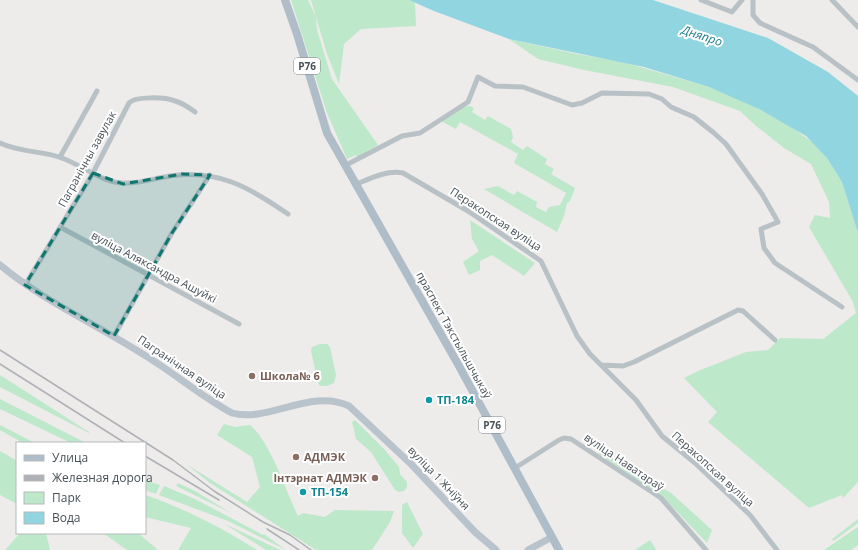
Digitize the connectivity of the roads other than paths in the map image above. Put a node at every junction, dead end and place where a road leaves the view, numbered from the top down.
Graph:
1 (285, 0) edge
2 (701, 0) edge
3 (742, 0) edge
4 (753, 0) edge
5 (832, 0) edge
6 (858, 27) edge
7 (858, 80) edge
8 (97, 91) dead end
9 (195, 112) dead end
10 (0, 143) edge
11 (60, 157) junction
12 (346, 165) junction
13 (93, 173) junction
14 (210, 175) junction
15 (357, 184) junction
16 (288, 214) dead end
17 (60, 227) junction
18 (0, 264) edge
19 (149, 276) junction
20 (25, 285) junction
21 (842, 307) dead end
22 (239, 324) dead end
23 (114, 336) junction
24 (775, 340) dead end
25 (601, 365) junction
26 (366, 421) joint
27 (515, 468) junction
28 (552, 537) junction
29 (496, 550) edge
30 (528, 550) edge
31 (559, 550) edge
32 (706, 550) edge
33 (777, 550) edge

1 - 12 main road, праспект Тэкстыльшчыкаў / Р76
2 - 3 street
4 - 7 street
5 - 6 street
8 - 11 street
9 - 13 street, Пагранічны завулак
10 - 11 street
11 - 13 street
12 - 15 main road, праспект Тэкстыльшчыкаў / Р76
12 - 21 street
13 - 14 street
13 - 17 street, Пагранічны завулак
14 - 16 street
14 - 19 street
15 - 25 street, Перакопская вуліца
15 - 27 main road, праспект Тэкстыльшчыкаў / Р76
17 - 19 street, вуліца Аляксандра Ашуйкі
17 - 20 street, Пагранічны завулак
18 - 20 main road, Пагранічная вуліца
19 - 22 street, вуліца Аляксандра Ашуйкі
19 - 23 street
20 - 23 main road, Пагранічная вуліца
23 - 26 main road, Пагранічная вуліца
24 - 25 street
25 - 33 street, Перакопская вуліца
26 - 29 main road, вуліца 1 Жніўня
27 - 28 main road, праспект Тэкстыльшчыкаў / Р76
27 - 32 street, вуліца Наватараў
28 - 30 main road
28 - 31 main road, праспект Тэкстыльшчыкаў / Р76

